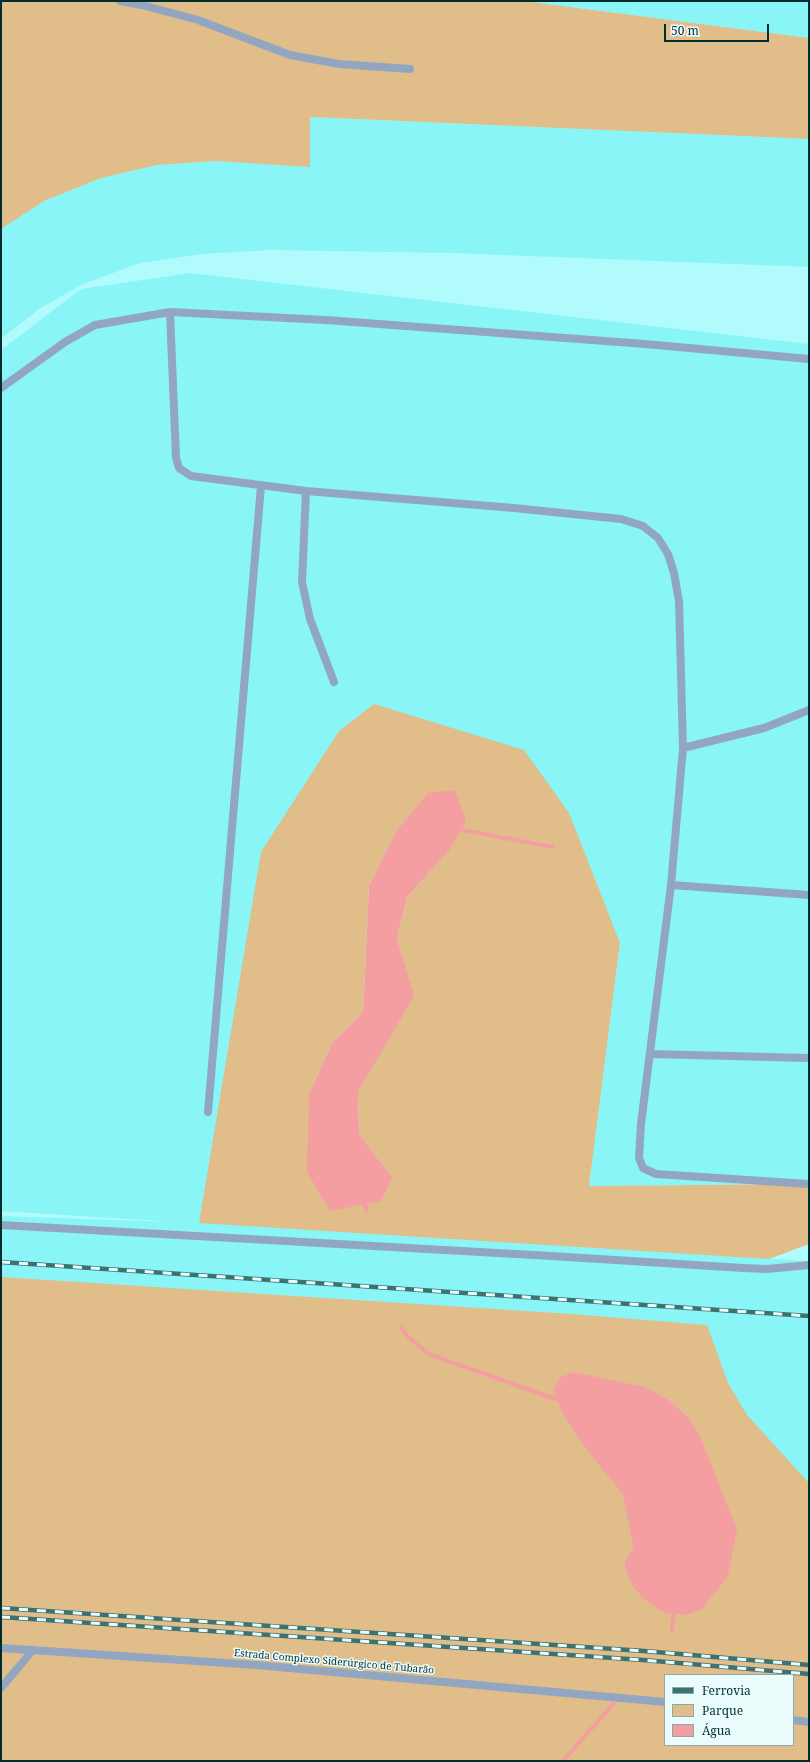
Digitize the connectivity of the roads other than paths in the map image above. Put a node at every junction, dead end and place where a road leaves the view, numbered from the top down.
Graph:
1 (120, 1) edge
2 (410, 69) dead end
3 (170, 312) junction
4 (809, 359) edge
5 (1, 388) edge
6 (262, 486) junction
7 (306, 491) junction
8 (334, 682) dead end
9 (809, 710) edge
10 (683, 748) junction
11 (671, 886) junction
12 (809, 895) edge
13 (651, 1054) junction
14 (809, 1058) edge
15 (208, 1112) dead end
16 (809, 1184) edge
17 (1, 1225) edge
18 (809, 1265) edge
19 (1, 1648) edge
20 (33, 1650) junction
21 (1, 1688) edge
22 (664, 1702) edge
23 (794, 1720) edge
24 (809, 1722) edge

1 - 2 lane
3 - 4 lane
3 - 5 lane
3 - 6 lane
6 - 7 lane
6 - 15 lane
7 - 8 lane
7 - 10 lane
9 - 10 lane
10 - 11 lane
11 - 12 lane
11 - 13 lane
13 - 14 lane
13 - 16 lane
17 - 18 lane
19 - 20 lane, Estrada Complexo Siderúrgico de Tubarão
20 - 21 lane
20 - 22 lane, Estrada Complexo Siderúrgico de Tubarão
23 - 24 lane

